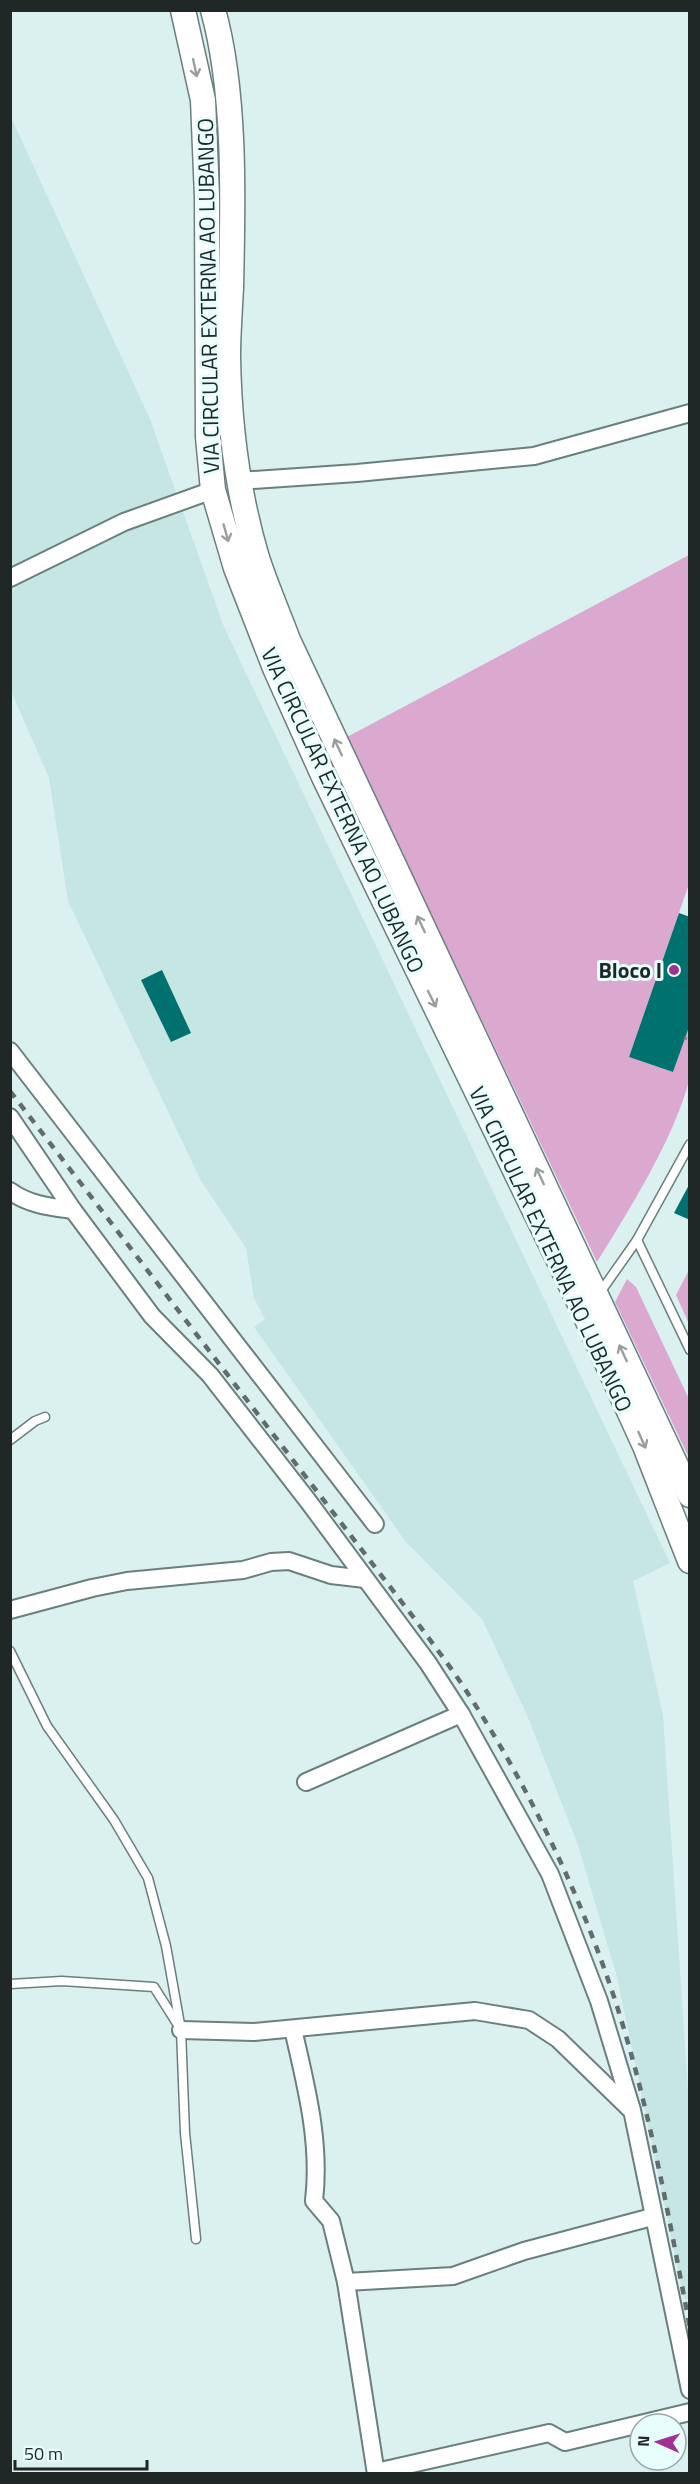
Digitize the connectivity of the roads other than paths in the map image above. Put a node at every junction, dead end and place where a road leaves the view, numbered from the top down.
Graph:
1 (183, 10) edge
2 (213, 10) edge
3 (690, 413) edge
4 (239, 481) junction
5 (213, 490) junction
6 (10, 578) edge
7 (10, 1051) edge
8 (10, 1117) edge
9 (690, 1144) edge
10 (10, 1191) edge
11 (73, 1210) junction
12 (637, 1240) junction
13 (597, 1297) junction
14 (690, 1350) edge
15 (45, 1417) dead end
16 (10, 1440) edge
17 (690, 1495) edge
18 (375, 1524) dead end
19 (690, 1561) edge
20 (365, 1579) junction
21 (10, 1610) edge
22 (10, 1651) edge
23 (461, 1714) junction
24 (306, 1782) dead end
25 (10, 1984) edge
26 (180, 2030) junction
27 (293, 2030) junction
28 (632, 2110) junction
29 (652, 2217) junction
30 (196, 2238) dead end
31 (346, 2282) junction
32 (690, 2390) edge
33 (690, 2412) edge
34 (376, 2473) edge

1 -> 5 main road, VIA CIRCULAR EXTERNA AO LUBANGO
2 - 4 main road, VIA CIRCULAR EXTERNA AO LUBANGO
3 - 4 street
13 -> 4 main road, VIA CIRCULAR EXTERNA AO LUBANGO
5 - 6 street
5 -> 19 main road, VIA CIRCULAR EXTERNA AO LUBANGO
7 - 18 street
8 - 11 street
9 - 12 lane
10 - 11 street
11 - 20 street
12 - 13 lane
12 - 14 lane
17 -> 13 main road, VIA CIRCULAR EXTERNA AO LUBANGO
15 - 16 lane
20 - 21 street
20 - 23 street
22 - 26 lane
23 - 24 street
23 - 28 street
25 - 26 lane
26 - 27 street
26 - 30 lane
27 - 28 street
27 - 31 street
28 - 29 street
29 - 31 street
29 - 32 street
31 - 34 street
33 - 34 street

